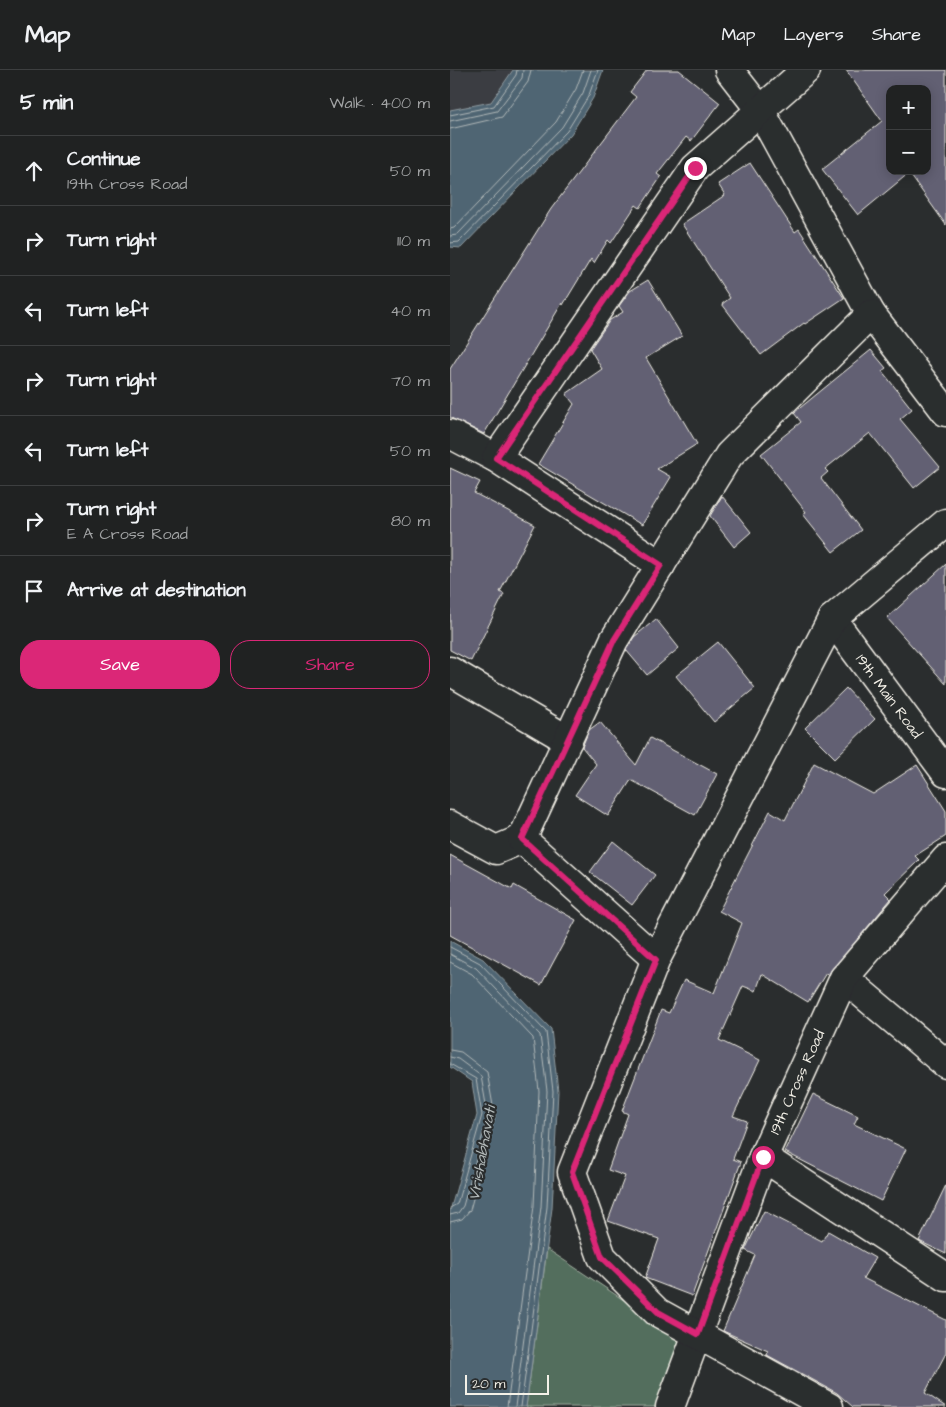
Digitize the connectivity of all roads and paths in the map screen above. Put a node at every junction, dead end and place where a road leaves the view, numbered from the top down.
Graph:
1 (730, 70) edge
2 (806, 70) edge
3 (760, 110) junction
4 (871, 314) junction
5 (946, 412) edge
6 (450, 434) edge
7 (496, 458) junction
8 (946, 523) edge
9 (661, 565) junction
10 (832, 620) junction
11 (450, 671) edge
12 (568, 740) junction
13 (946, 773) edge
14 (450, 825) edge
15 (522, 839) junction
16 (946, 859) edge
17 (656, 960) junction
18 (844, 978) junction
19 (946, 1064) edge
20 (763, 1157) junction
21 (946, 1277) edge
22 (698, 1334) junction
23 (670, 1407) edge
24 (829, 1407) edge

1 - 3 street
2 - 3 street
3 - 4 street
3 - 7 street
4 - 5 street
4 - 9 street
6 - 7 street
7 - 9 street
8 - 10 street
9 - 12 street
10 - 13 street, 19th Main Road
10 - 17 street
11 - 12 street
12 - 15 street
14 - 15 street
15 - 17 street
16 - 18 street, 19th Cross Road
17 - 22 street
18 - 19 street
18 - 20 street, 19th Cross Road
20 - 21 street
20 - 22 street, 19th Cross Road
22 - 23 street, 19th Cross Road
22 - 24 street

